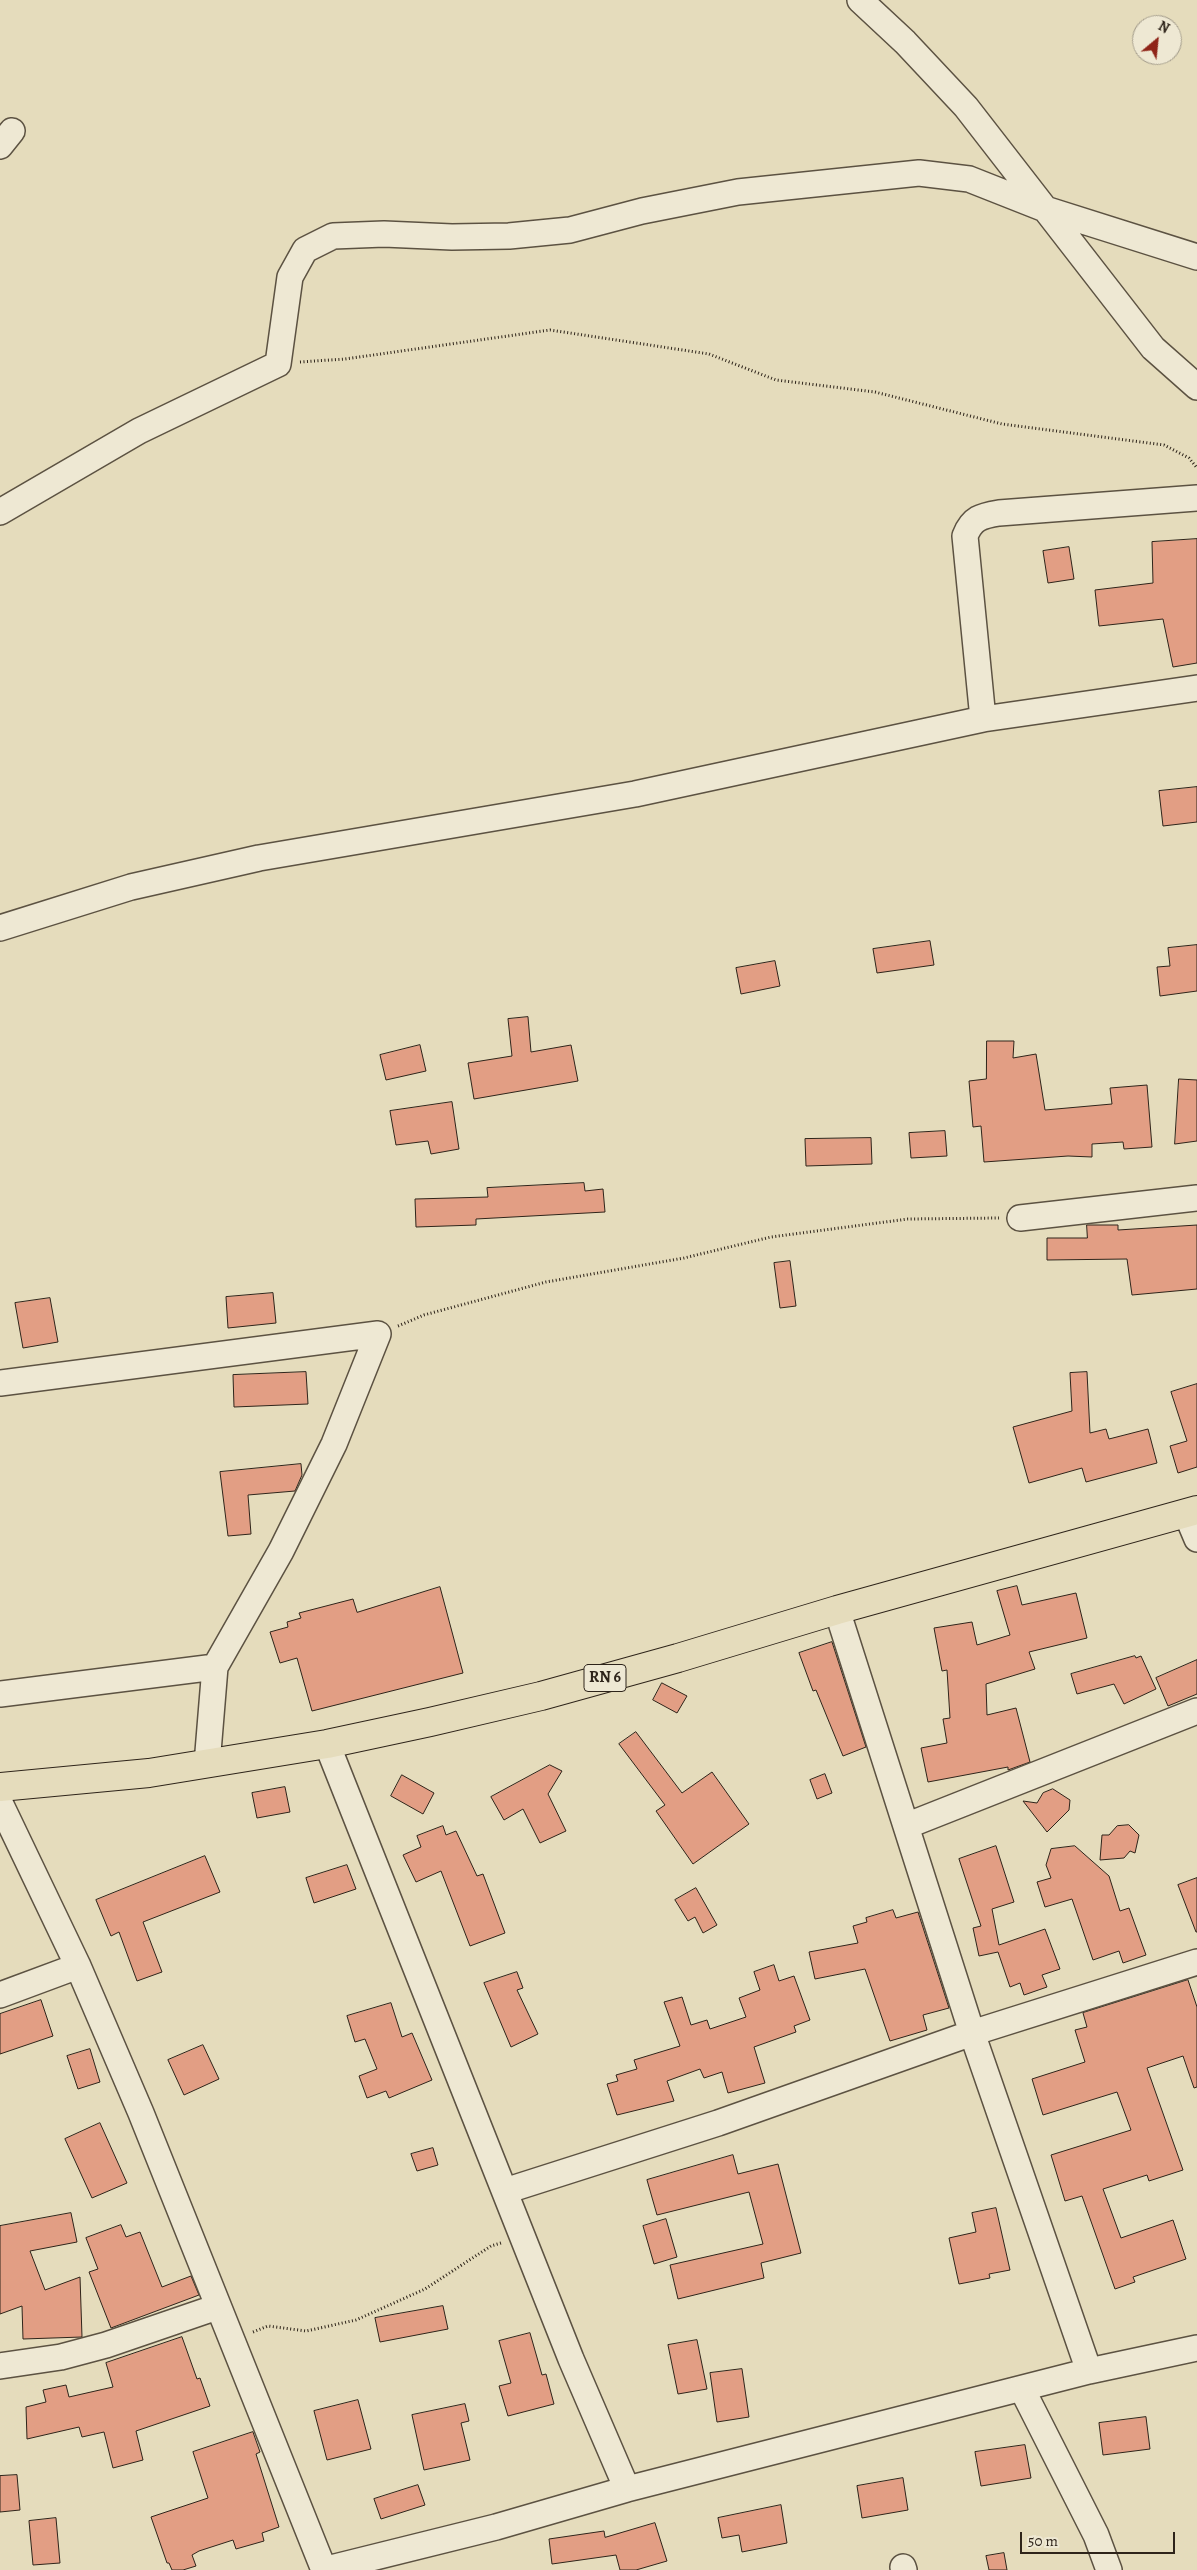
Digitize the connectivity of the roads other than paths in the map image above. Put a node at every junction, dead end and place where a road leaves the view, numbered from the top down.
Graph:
1 (860, 0) edge
2 (1045, 209) junction
3 (1197, 257) edge
4 (1197, 387) edge
5 (1197, 498) edge
6 (0, 512) edge
7 (1197, 688) edge
8 (983, 719) junction
9 (0, 928) edge
10 (1197, 1198) edge
11 (1020, 1218) road end
12 (0, 1383) edge
13 (1191, 1511) edge
14 (1197, 1539) edge
15 (838, 1610) junction
16 (215, 1667) junction
17 (0, 1694) edge
18 (1197, 1711) edge
19 (327, 1744) junction
20 (207, 1764) junction
21 (0, 1788) edge
22 (0, 1803) edge
23 (906, 1826) junction
24 (1197, 1962) edge
25 (78, 1966) junction
26 (0, 1995) edge
27 (972, 2033) junction
28 (505, 2191) junction
29 (218, 2307) junction
30 (1197, 2348) edge
31 (0, 2366) edge
32 (1089, 2371) junction
33 (1022, 2389) junction
34 (627, 2489) junction
35 (324, 2570) edge
36 (1109, 2570) edge

1 - 2 street
2 - 3 street
2 - 4 street
2 - 6 street
5 - 8 street
7 - 8 street
8 - 9 street
10 - 11 street
12 - 16 street
13 - 14 street
13 - 15 main road, RN 6
15 - 19 main road, RN 6
15 - 23 street
16 - 17 street
16 - 20 street
18 - 23 street
19 - 20 main road, RN 6
19 - 28 street
20 - 21 main road, RN 6
22 - 25 street
23 - 27 street
24 - 27 street
25 - 26 street
25 - 29 street
27 - 28 street
27 - 32 street
28 - 34 street
29 - 31 street
29 - 35 street
30 - 32 street
32 - 33 street
33 - 34 street
33 - 36 street
34 - 35 street

